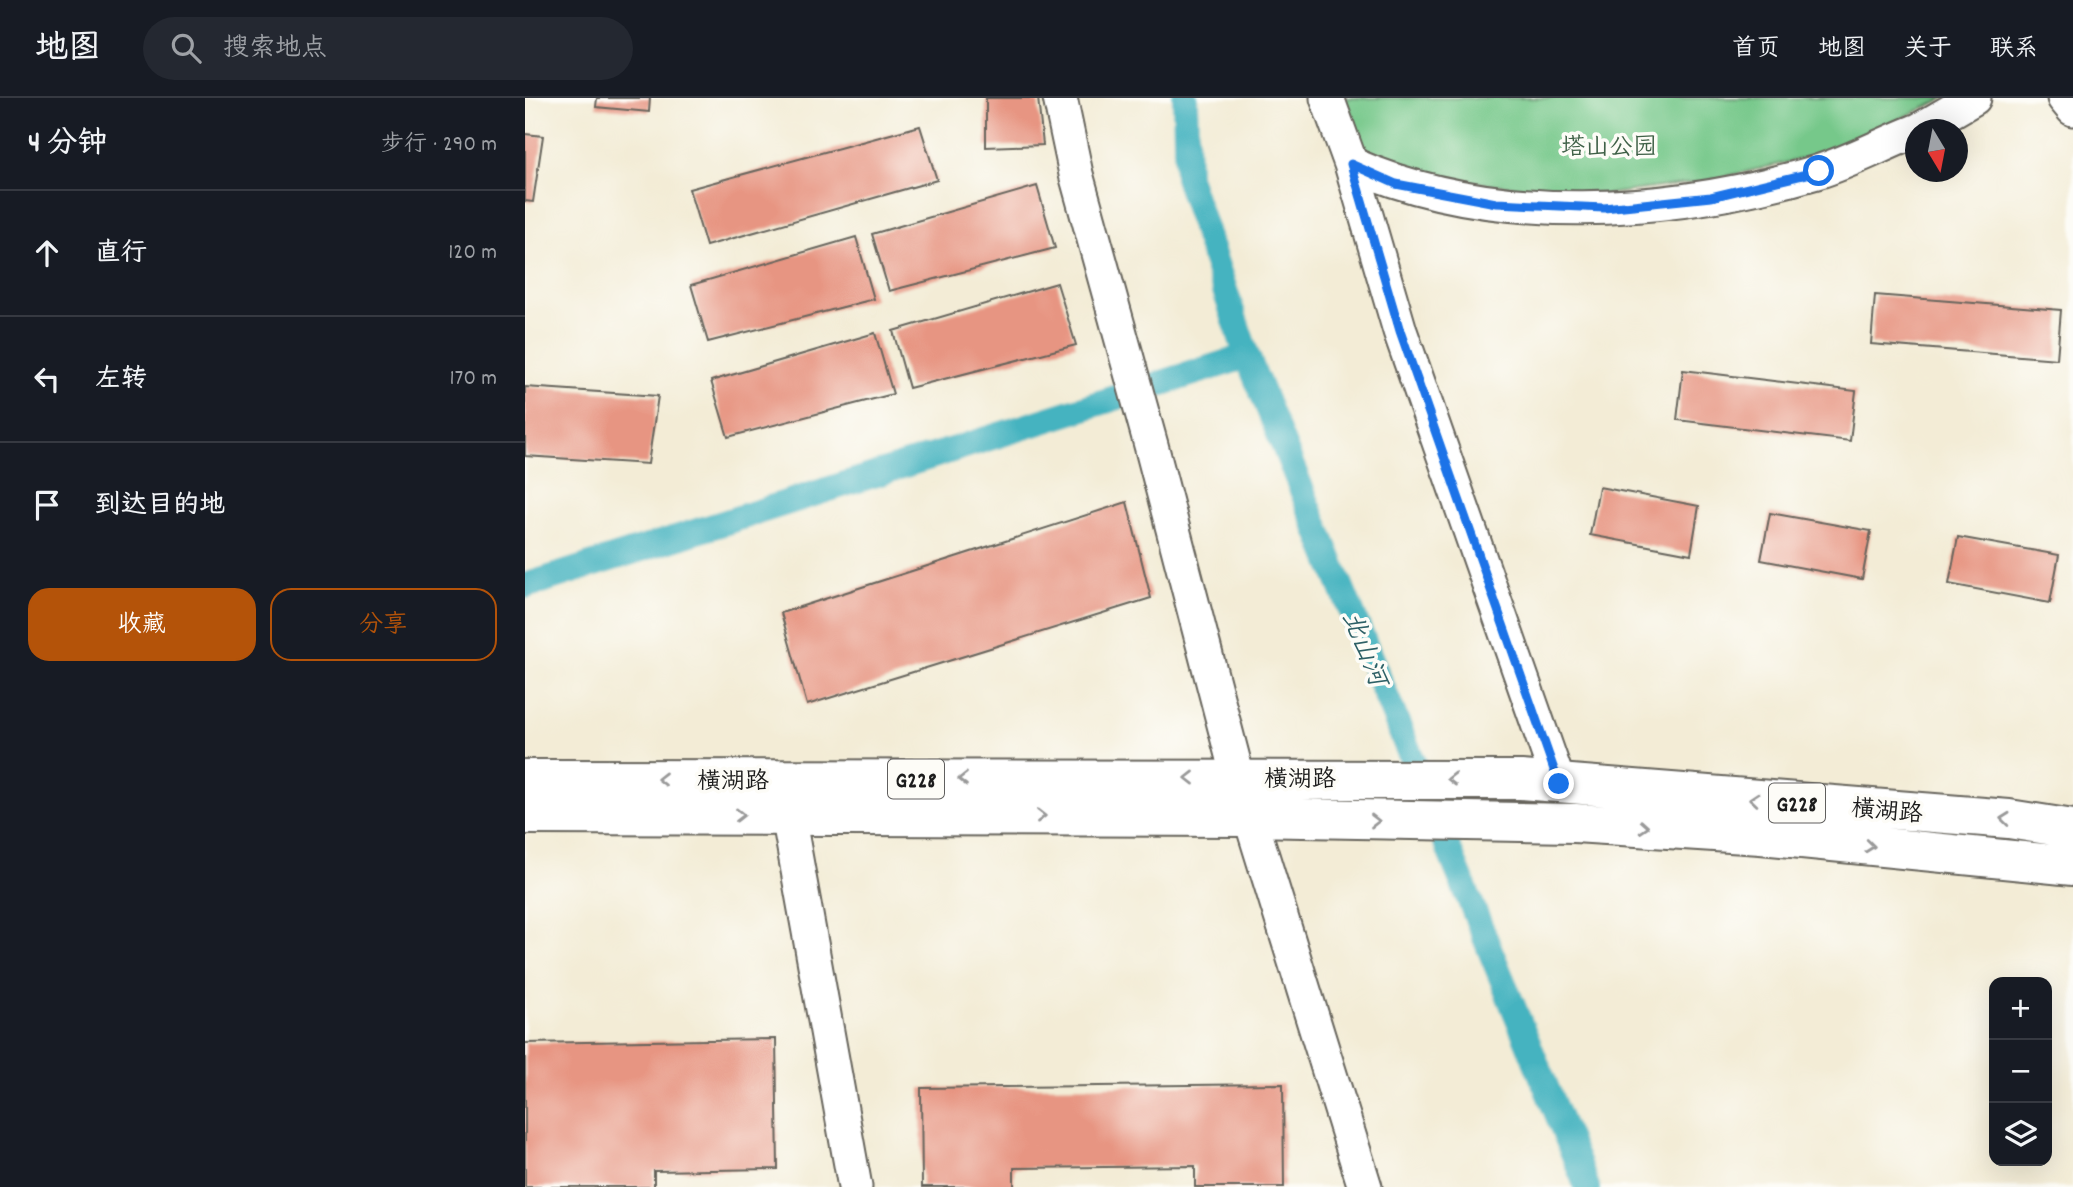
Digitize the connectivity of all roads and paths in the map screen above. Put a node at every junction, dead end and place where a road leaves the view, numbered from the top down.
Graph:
1 (1060, 98) edge
2 (1327, 98) edge
3 (1974, 98) edge
4 (2064, 98) edge
5 (2073, 109) edge
6 (1937, 119) edge
7 (1905, 135) edge
8 (1351, 164) junction
9 (1238, 778) junction
10 (525, 779) edge
11 (1559, 784) junction
12 (525, 815) edge
13 (788, 815) junction
14 (1251, 817) junction
15 (2073, 829) edge
16 (2073, 866) edge
17 (855, 1187) edge
18 (1365, 1187) edge

1 - 9 street
2 - 8 street
3 - 6 street
4 - 5 street
7 - 8 street
8 - 11 street
9 -> 10 highway, 横湖路 / G228
11 -> 9 highway, 横湖路 / G228
9 - 14 street
15 -> 11 highway, 横湖路 / G228
12 -> 13 highway, 横湖路 / G228
13 -> 14 highway, 横湖路 / G228
13 - 17 street
14 -> 16 highway, 横湖路 / G228
14 - 18 street

